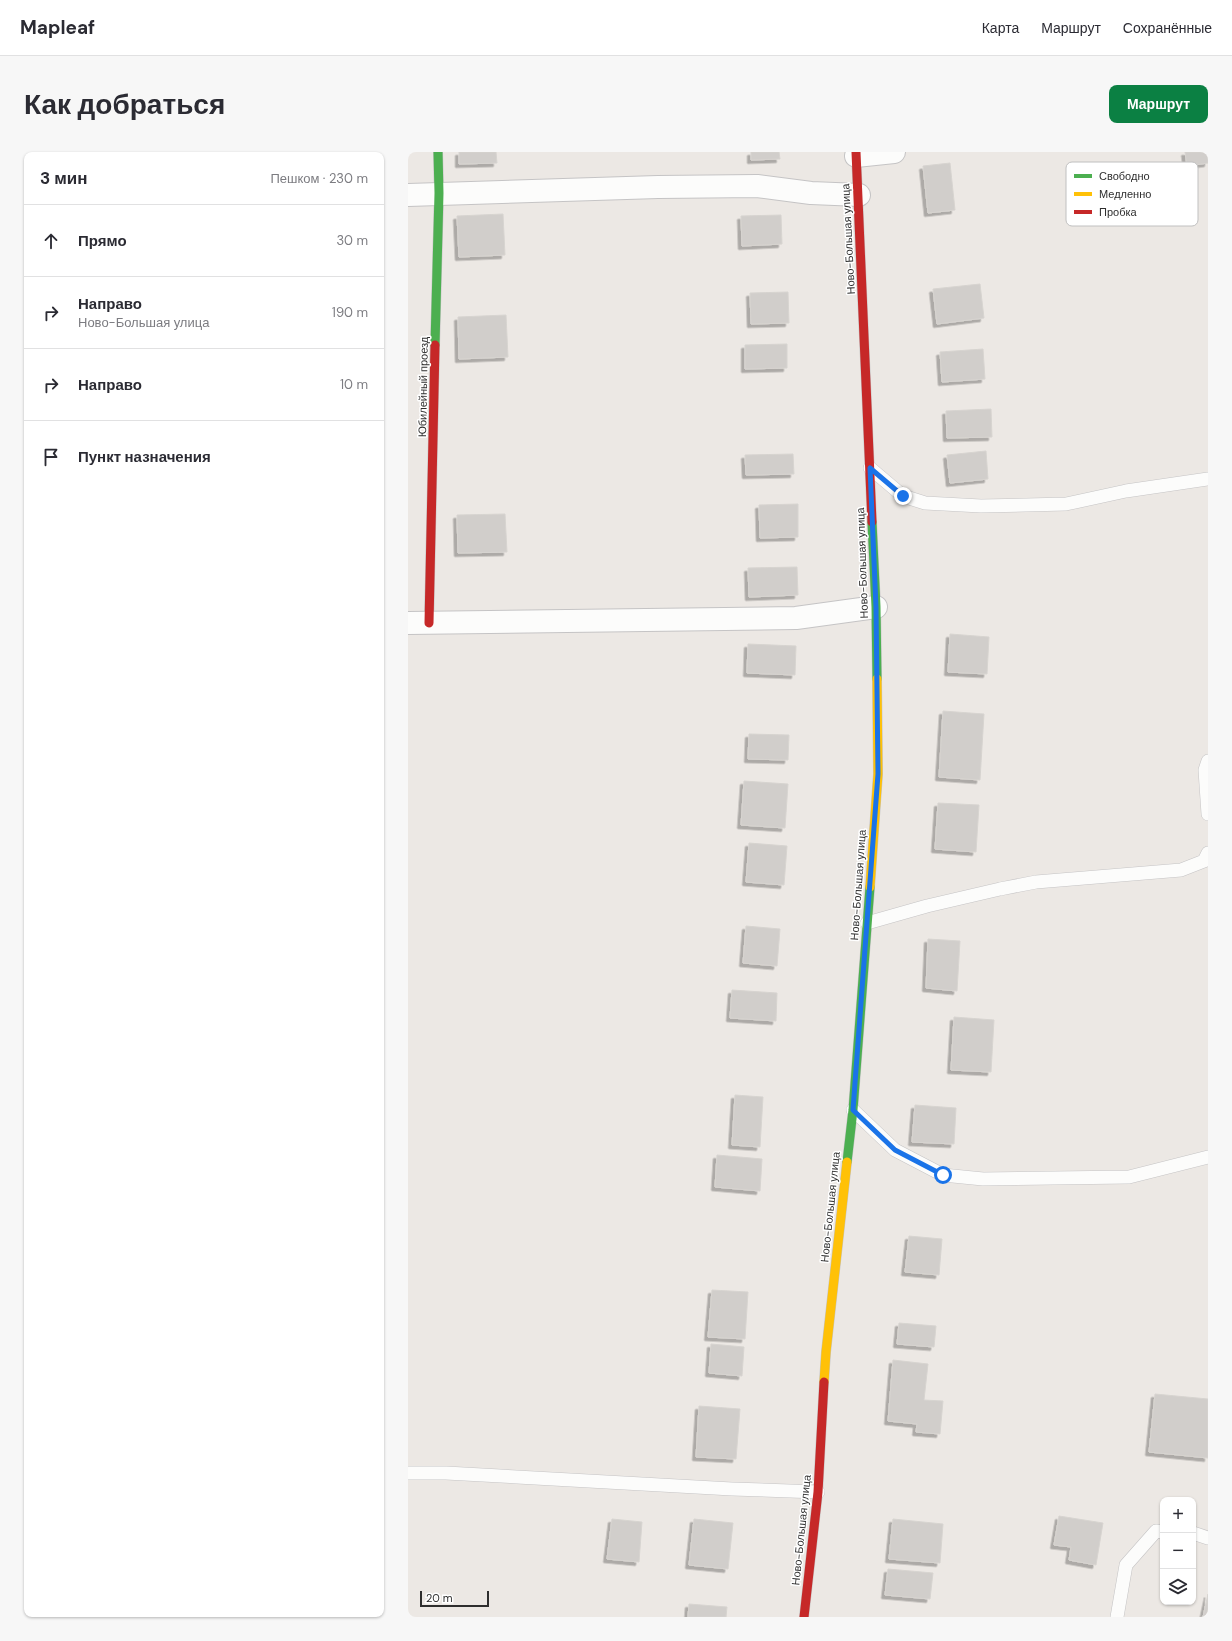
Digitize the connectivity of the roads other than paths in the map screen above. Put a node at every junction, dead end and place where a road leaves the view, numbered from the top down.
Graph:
1 (438, 152) edge
2 (894, 152) edge
3 (856, 154) edge
4 (439, 193) junction
5 (408, 195) edge
6 (859, 195) junction
7 (870, 468) junction
8 (1208, 479) edge
9 (876, 607) junction
10 (418, 623) edge
11 (1208, 761) edge
12 (1208, 814) edge
13 (1208, 853) edge
14 (867, 923) junction
15 (853, 1110) junction
16 (1208, 1157) edge
17 (408, 1473) edge
18 (818, 1492) junction
19 (1160, 1532) edge
20 (1196, 1534) edge
21 (1208, 1538) edge
22 (804, 1617) edge
23 (1117, 1617) edge

1 - 4 street, Юбилейный проезд
2 - 3 street
3 - 6 street, Ново-Большая улица
4 - 5 street
4 - 6 street
4 - 10 street, Юбилейный проезд
6 - 7 street, Ново-Большая улица
7 - 8 lane
7 - 9 street, Ново-Большая улица
9 - 10 street
9 - 14 street, Ново-Большая улица
11 - 12 lane
13 - 14 lane
14 - 15 street, Ново-Большая улица
15 - 16 lane
15 - 18 street, Ново-Большая улица
17 - 18 lane
18 - 22 street, Ново-Большая улица
19 - 23 lane
20 - 21 lane

